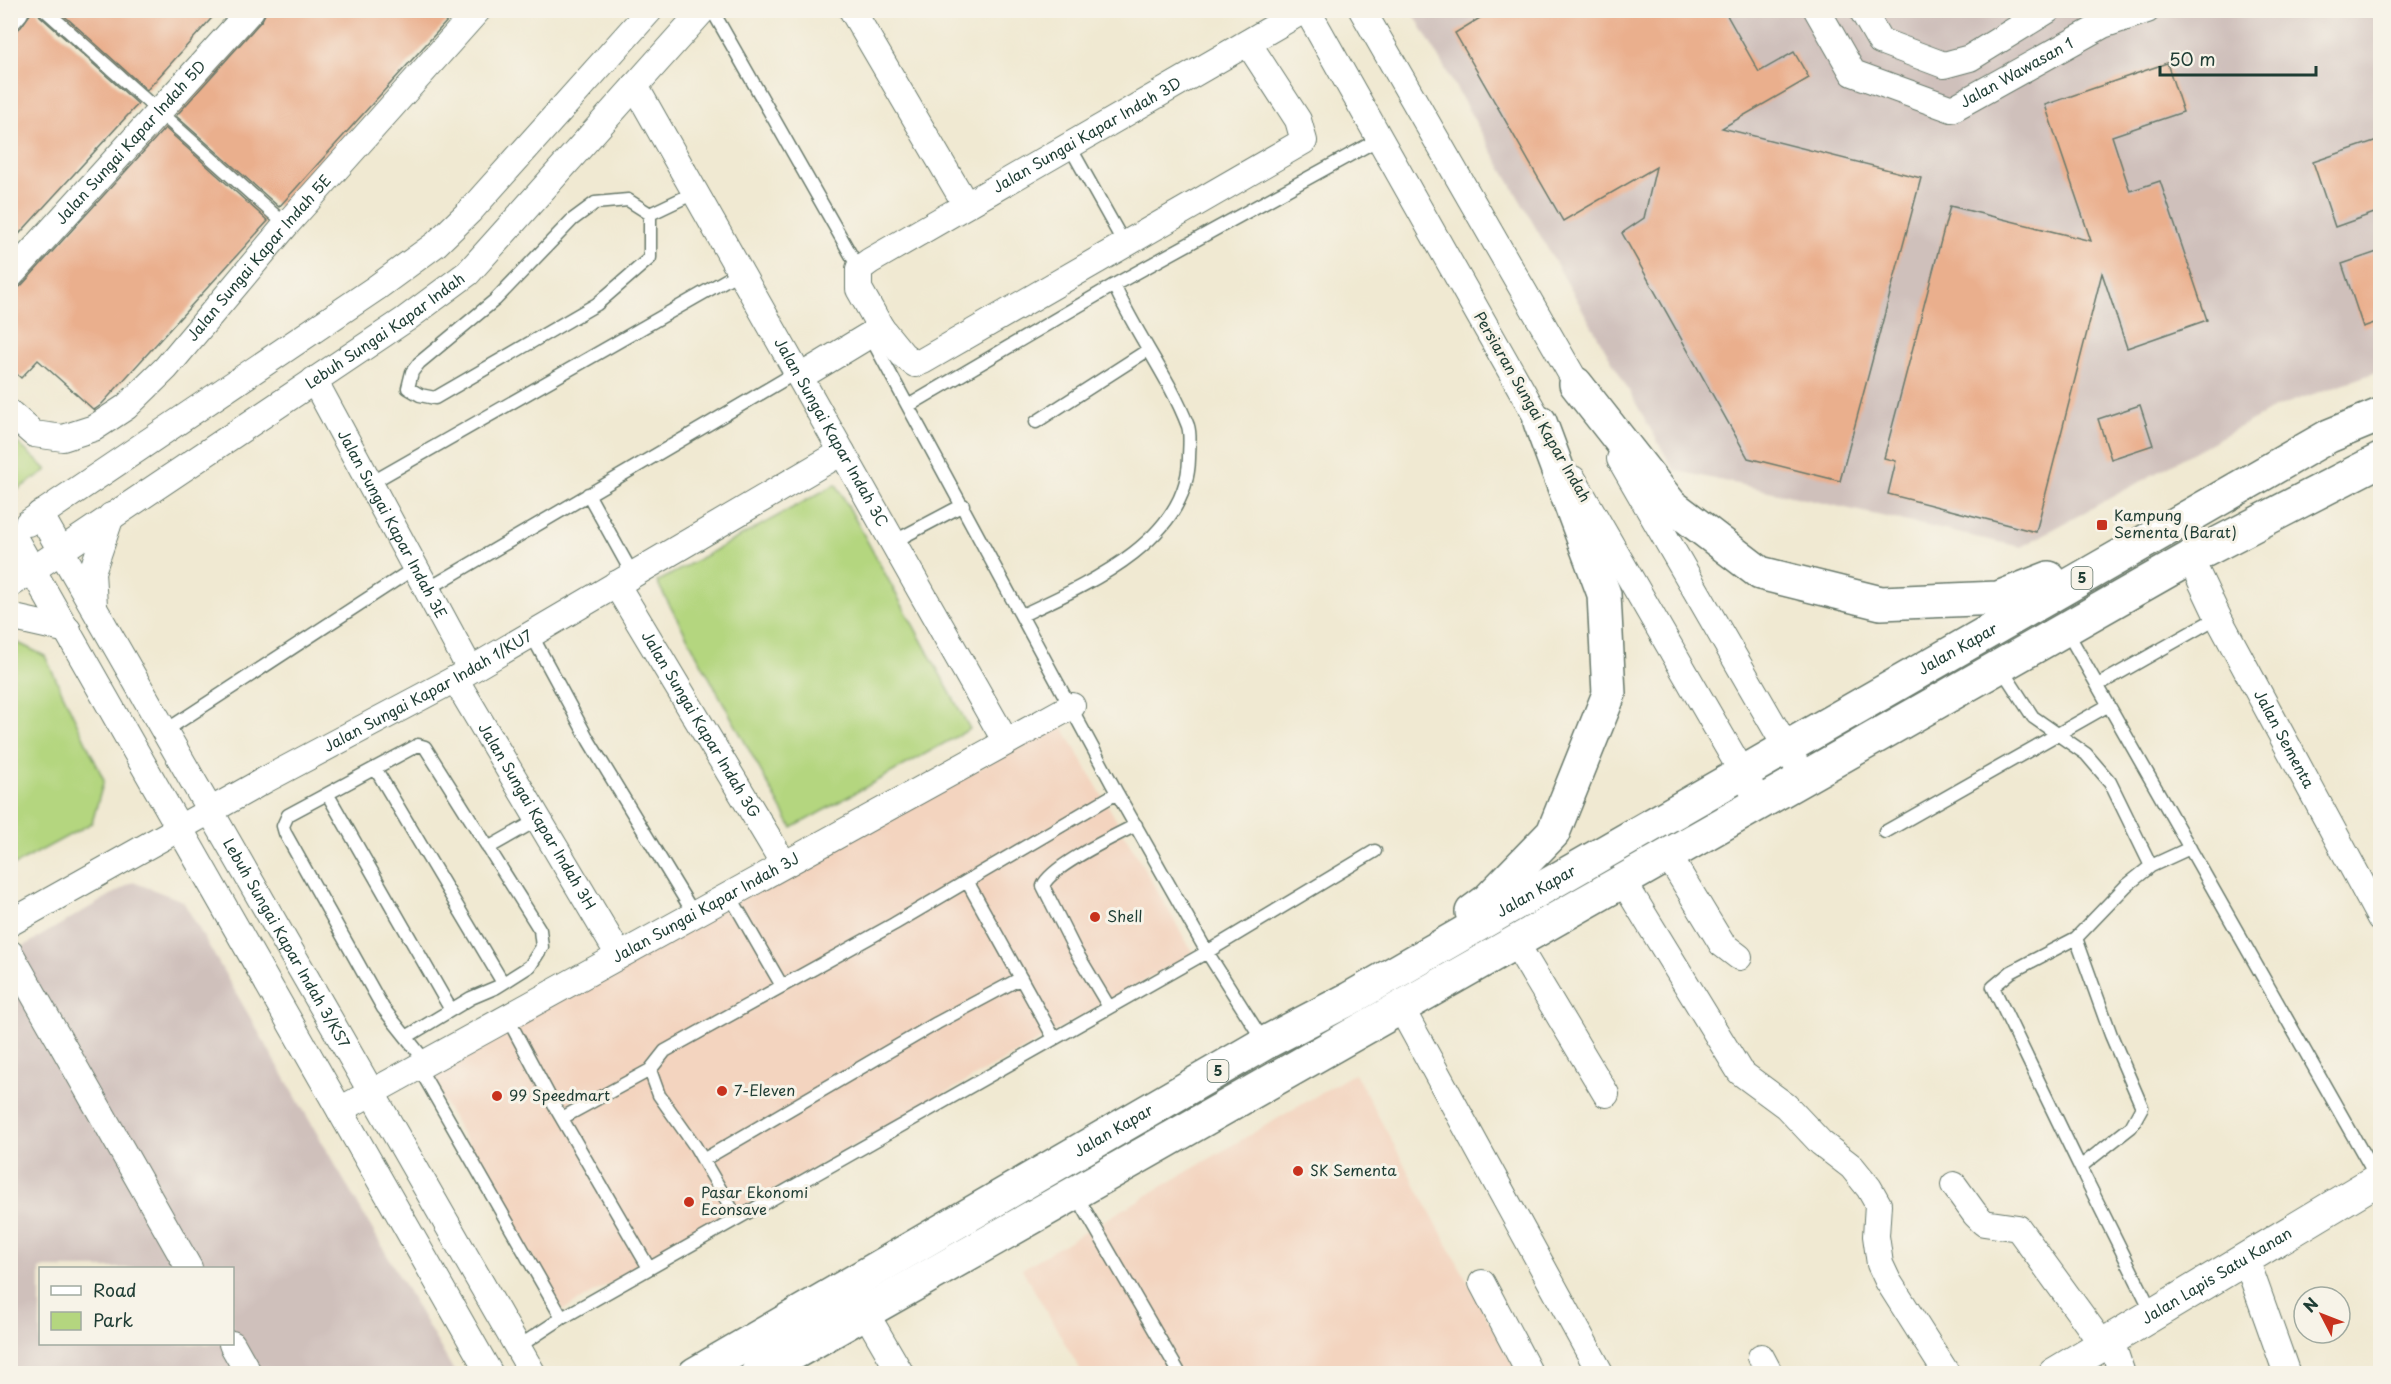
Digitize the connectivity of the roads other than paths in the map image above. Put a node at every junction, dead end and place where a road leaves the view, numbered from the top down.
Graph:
1 (16, 10) edge
2 (45, 10) edge
3 (250, 10) edge
4 (478, 10) edge
5 (650, 10) edge
6 (703, 10) edge
7 (712, 10) edge
8 (852, 10) edge
9 (1306, 10) edge
10 (1362, 10) edge
11 (1817, 10) edge
12 (1862, 10) edge
13 (2048, 10) edge
14 (2147, 10) edge
15 (10, 17) edge
16 (1248, 43) junction
17 (635, 86) junction
18 (160, 110) junction
19 (1379, 139) junction
20 (1070, 147) junction
21 (696, 192) junction
22 (966, 205) junction
23 (650, 214) junction
24 (286, 225) junction
25 (1125, 244) junction
26 (864, 265) junction
27 (740, 272) junction
28 (10, 276) edge
29 (1114, 285) junction
30 (876, 332) junction
31 (1148, 350) junction
32 (799, 374) junction
33 (315, 380) junction
34 (1576, 384) junction
35 (908, 406) junction
36 (10, 413) edge
37 (2380, 415) edge
38 (1036, 422) dead end
39 (1540, 422) junction
40 (842, 452) junction
41 (2380, 460) edge
42 (371, 483) junction
43 (588, 494) junction
44 (963, 505) junction
45 (40, 514) junction
46 (111, 516) junction
47 (2159, 533) junction
48 (11, 534) edge
49 (893, 542) junction
50 (61, 550) junction
51 (2190, 558) junction
52 (34, 570) junction
53 (422, 578) junction
54 (624, 580) junction
55 (10, 585) edge
56 (94, 609) junction
57 (1022, 615) junction
58 (10, 617) edge
59 (2218, 617) junction
60 (2065, 628) junction
61 (68, 630) junction
62 (531, 634) junction
63 (2000, 666) junction
64 (463, 674) junction
65 (2098, 685) junction
66 (2109, 705) junction
67 (1072, 706) junction
68 (165, 731) junction
69 (2059, 734) junction
70 (1006, 742) junction
71 (1786, 748) junction
72 (375, 768) junction
73 (1743, 772) junction
74 (1804, 778) junction
75 (1117, 793) junction
76 (328, 795) junction
77 (1760, 803) junction
78 (211, 812) junction
79 (539, 819) junction
80 (1136, 825) junction
81 (178, 829) junction
82 (1885, 832) dead end
83 (488, 848) junction
84 (2190, 848) junction
85 (1375, 851) dead end
86 (1668, 855) junction
87 (784, 864) junction
88 (2151, 866) junction
89 (967, 881) junction
90 (1623, 881) junction
91 (729, 894) junction
92 (694, 914) junction
93 (2380, 918) edge
94 (10, 923) edge
95 (2076, 938) junction
96 (1515, 942) junction
97 (1207, 952) junction
98 (10, 953) edge
99 (620, 955) junction
100 (1739, 957) dead end
101 (1021, 978) junction
102 (503, 983) junction
103 (782, 986) junction
104 (1349, 999) junction
105 (1108, 1007) junction
106 (1401, 1008) junction
107 (451, 1010) junction
108 (507, 1017) junction
109 (408, 1036) junction
110 (1054, 1038) junction
111 (1264, 1043) junction
112 (422, 1064) junction
113 (650, 1070) junction
114 (371, 1092) junction
115 (1606, 1094) dead end
116 (340, 1110) junction
117 (562, 1118) junction
118 (703, 1160) junction
119 (2080, 1167) junction
120 (2379, 1178) edge
121 (1954, 1185) dead end
122 (1075, 1193) junction
123 (737, 1218) junction
124 (2246, 1259) junction
125 (188, 1267) edge
126 (650, 1268) junction
127 (1482, 1283) dead end
128 (865, 1312) junction
129 (2154, 1315) junction
130 (562, 1318) junction
131 (2107, 1343) junction
132 (233, 1345) edge
133 (518, 1347) junction
134 (249, 1374) edge
135 (490, 1374) edge
136 (533, 1374) edge
137 (695, 1374) edge
138 (758, 1374) edge
139 (901, 1374) edge
140 (1179, 1374) edge
141 (1530, 1374) edge
142 (1601, 1374) edge
143 (1947, 1374) edge
144 (2054, 1374) edge
145 (2122, 1374) edge
146 (2287, 1374) edge

1 - 15 street
2 - 18 lane
3 - 18 street, Jalan Sungai Kapar Indah 5D
4 - 24 street, Jalan Sungai Kapar Indah 5E
5 - 45 street
6 - 17 street, Lebuh Sungai Kapar Indah
7 - 26 lane
8 - 22 street
9 - 16 street, Jalan Sungai Kapar Indah 3D
9 - 19 street, Persiaran Sungai Kapar Indah
10 - 34 street
11 - 14 street, Jalan Wawasan 1
12 - 13 street
16 - 20 street, Jalan Sungai Kapar Indah 3D
16 - 25 street
17 - 21 street, Jalan Sungai Kapar Indah 3C
17 - 33 street, Lebuh Sungai Kapar Indah
18 - 24 lane
18 - 28 street, Jalan Sungai Kapar Indah 5D
19 - 29 lane
19 - 39 street, Persiaran Sungai Kapar Indah
20 - 22 street, Jalan Sungai Kapar Indah 3D
20 - 25 lane
21 - 23 lane
21 - 27 street, Jalan Sungai Kapar Indah 3C
22 - 26 street, Jalan Sungai Kapar Indah 3D
23 - 23 lane
24 - 36 street, Jalan Sungai Kapar Indah 5E
25 - 30 street
26 - 30 street
27 - 32 street, Jalan Sungai Kapar Indah 3C
27 - 42 lane
29 - 31 lane
29 - 35 lane
30 - 32 street
30 - 35 lane
31 - 38 lane
31 - 57 lane
32 - 40 street, Jalan Sungai Kapar Indah 3C
32 - 43 lane
33 - 42 street, Jalan Sungai Kapar Indah 3E
33 - 46 street, Lebuh Sungai Kapar Indah
34 - 47 highway
34 - 71 street
35 - 44 lane
37 - 47 highway, Jalan Kapar / 5
39 - 73 street, Persiaran Sungai Kapar Indah
39 - 104 highway
40 - 49 street, Jalan Sungai Kapar Indah 3C
40 - 54 street, Jalan Sungai Kapar Indah 1/KU7
41 - 51 highway, 5
42 - 53 street, Jalan Sungai Kapar Indah 3E
43 - 53 lane
43 - 54 lane
44 - 49 lane
44 - 57 lane
45 - 48 street
45 - 50 street, Lebuh Sungai Kapar Indah 3/KS7
46 - 50 street, Lebuh Sungai Kapar Indah
46 - 56 street
47 - 71 highway, Jalan Kapar / 5
48 - 52 street
49 - 70 street, Jalan Sungai Kapar Indah 3C
50 - 52 street, Lebuh Sungai Kapar Indah
50 - 56 street, Lebuh Sungai Kapar Indah 3/KS7
51 - 59 street, Jalan Sementa
51 - 60 highway, 5
52 - 55 street, Lebuh Sungai Kapar Indah
52 - 61 street
53 - 64 street, Jalan Sungai Kapar Indah 3E
53 - 68 lane
54 - 62 street, Jalan Sungai Kapar Indah 1/KU7
54 - 87 street, Jalan Sungai Kapar Indah 3G
56 - 68 street, Lebuh Sungai Kapar Indah 3/KS7
57 - 67 lane
58 - 61 street
59 - 65 lane
59 - 93 street, Jalan Sementa
60 - 63 highway, 5
60 - 65 lane
61 - 81 street
62 - 64 street, Jalan Sungai Kapar Indah 1/KU7
62 - 92 lane
63 - 69 lane
63 - 74 highway, 5
64 - 78 street, Jalan Sungai Kapar Indah 1/KU7
64 - 79 street, Jalan Sungai Kapar Indah 3H
65 - 66 lane
66 - 69 lane
66 - 84 lane
67 - 70 street, Jalan Sungai Kapar Indah 3J
67 - 75 lane
68 - 78 street, Lebuh Sungai Kapar Indah 3/KS7
69 - 82 lane
69 - 88 lane
70 - 87 street, Jalan Sungai Kapar Indah 3J
71 - 73 highway, Jalan Kapar / 5
71 - 74 street
72 - 76 lane
72 - 83 lane
72 - 102 lane
73 - 77 street, Persiaran Sungai Kapar Indah
73 - 104 highway, Jalan Kapar / 5
74 - 77 highway, 5
75 - 80 lane
75 - 89 lane
76 - 107 lane
76 - 109 lane
77 - 86 highway, 5
78 - 81 street, Jalan Sungai Kapar Indah 1/KU7
78 - 114 street, Lebuh Sungai Kapar Indah 3/KS7
79 - 83 lane
79 - 99 street, Jalan Sungai Kapar Indah 3H
80 - 97 lane
80 - 105 lane
81 - 94 street, Jalan Sungai Kapar Indah 1/KU7
81 - 116 street
83 - 102 lane
84 - 88 lane
84 - 120 lane
85 - 97 lane
86 - 90 highway, 5
86 - 100 street
87 - 91 street, Jalan Sungai Kapar Indah 3J
88 - 95 lane
89 - 101 lane
89 - 103 lane
90 - 96 highway, 5
90 - 143 street
91 - 92 street, Jalan Sungai Kapar Indah 3J
91 - 103 lane
92 - 99 street, Jalan Sungai Kapar Indah 3J
95 - 119 lane
95 - 119 lane
96 - 106 highway, 5
96 - 115 street
97 - 105 lane
97 - 111 lane
98 - 125 street
99 - 108 street, Jalan Sungai Kapar Indah 3J
101 - 110 lane
101 - 118 lane
102 - 107 lane
103 - 113 lane
104 - 111 highway, Jalan Kapar / 5
105 - 110 lane
106 - 122 highway, 5
106 - 142 street
107 - 109 lane
108 - 112 street, Jalan Sungai Kapar Indah 3J
108 - 117 lane
109 - 112 lane
110 - 123 lane
111 - 137 highway, Jalan Kapar / 5
112 - 114 street, Jalan Sungai Kapar Indah 3J
112 - 130 lane
113 - 117 lane
113 - 118 lane
114 - 116 street, Jalan Sungai Kapar Indah 3J
114 - 133 street, Lebuh Sungai Kapar Indah 3/KS7
116 - 135 street
117 - 126 lane
118 - 123 lane
119 - 129 lane
120 - 124 street, Jalan Lapis Satu Kanan
121 - 131 street
122 - 128 highway, 5
122 - 140 lane
123 - 126 lane
124 - 129 street, Jalan Lapis Satu Kanan
124 - 146 street
126 - 130 lane
127 - 141 street
128 - 138 highway, 5
128 - 139 street
129 - 131 street, Jalan Lapis Satu Kanan
130 - 133 lane
131 - 144 street, Jalan Lapis Satu Kanan
131 - 145 street
132 - 134 street
133 - 136 street, Lebuh Sungai Kapar Indah 3/KS7

